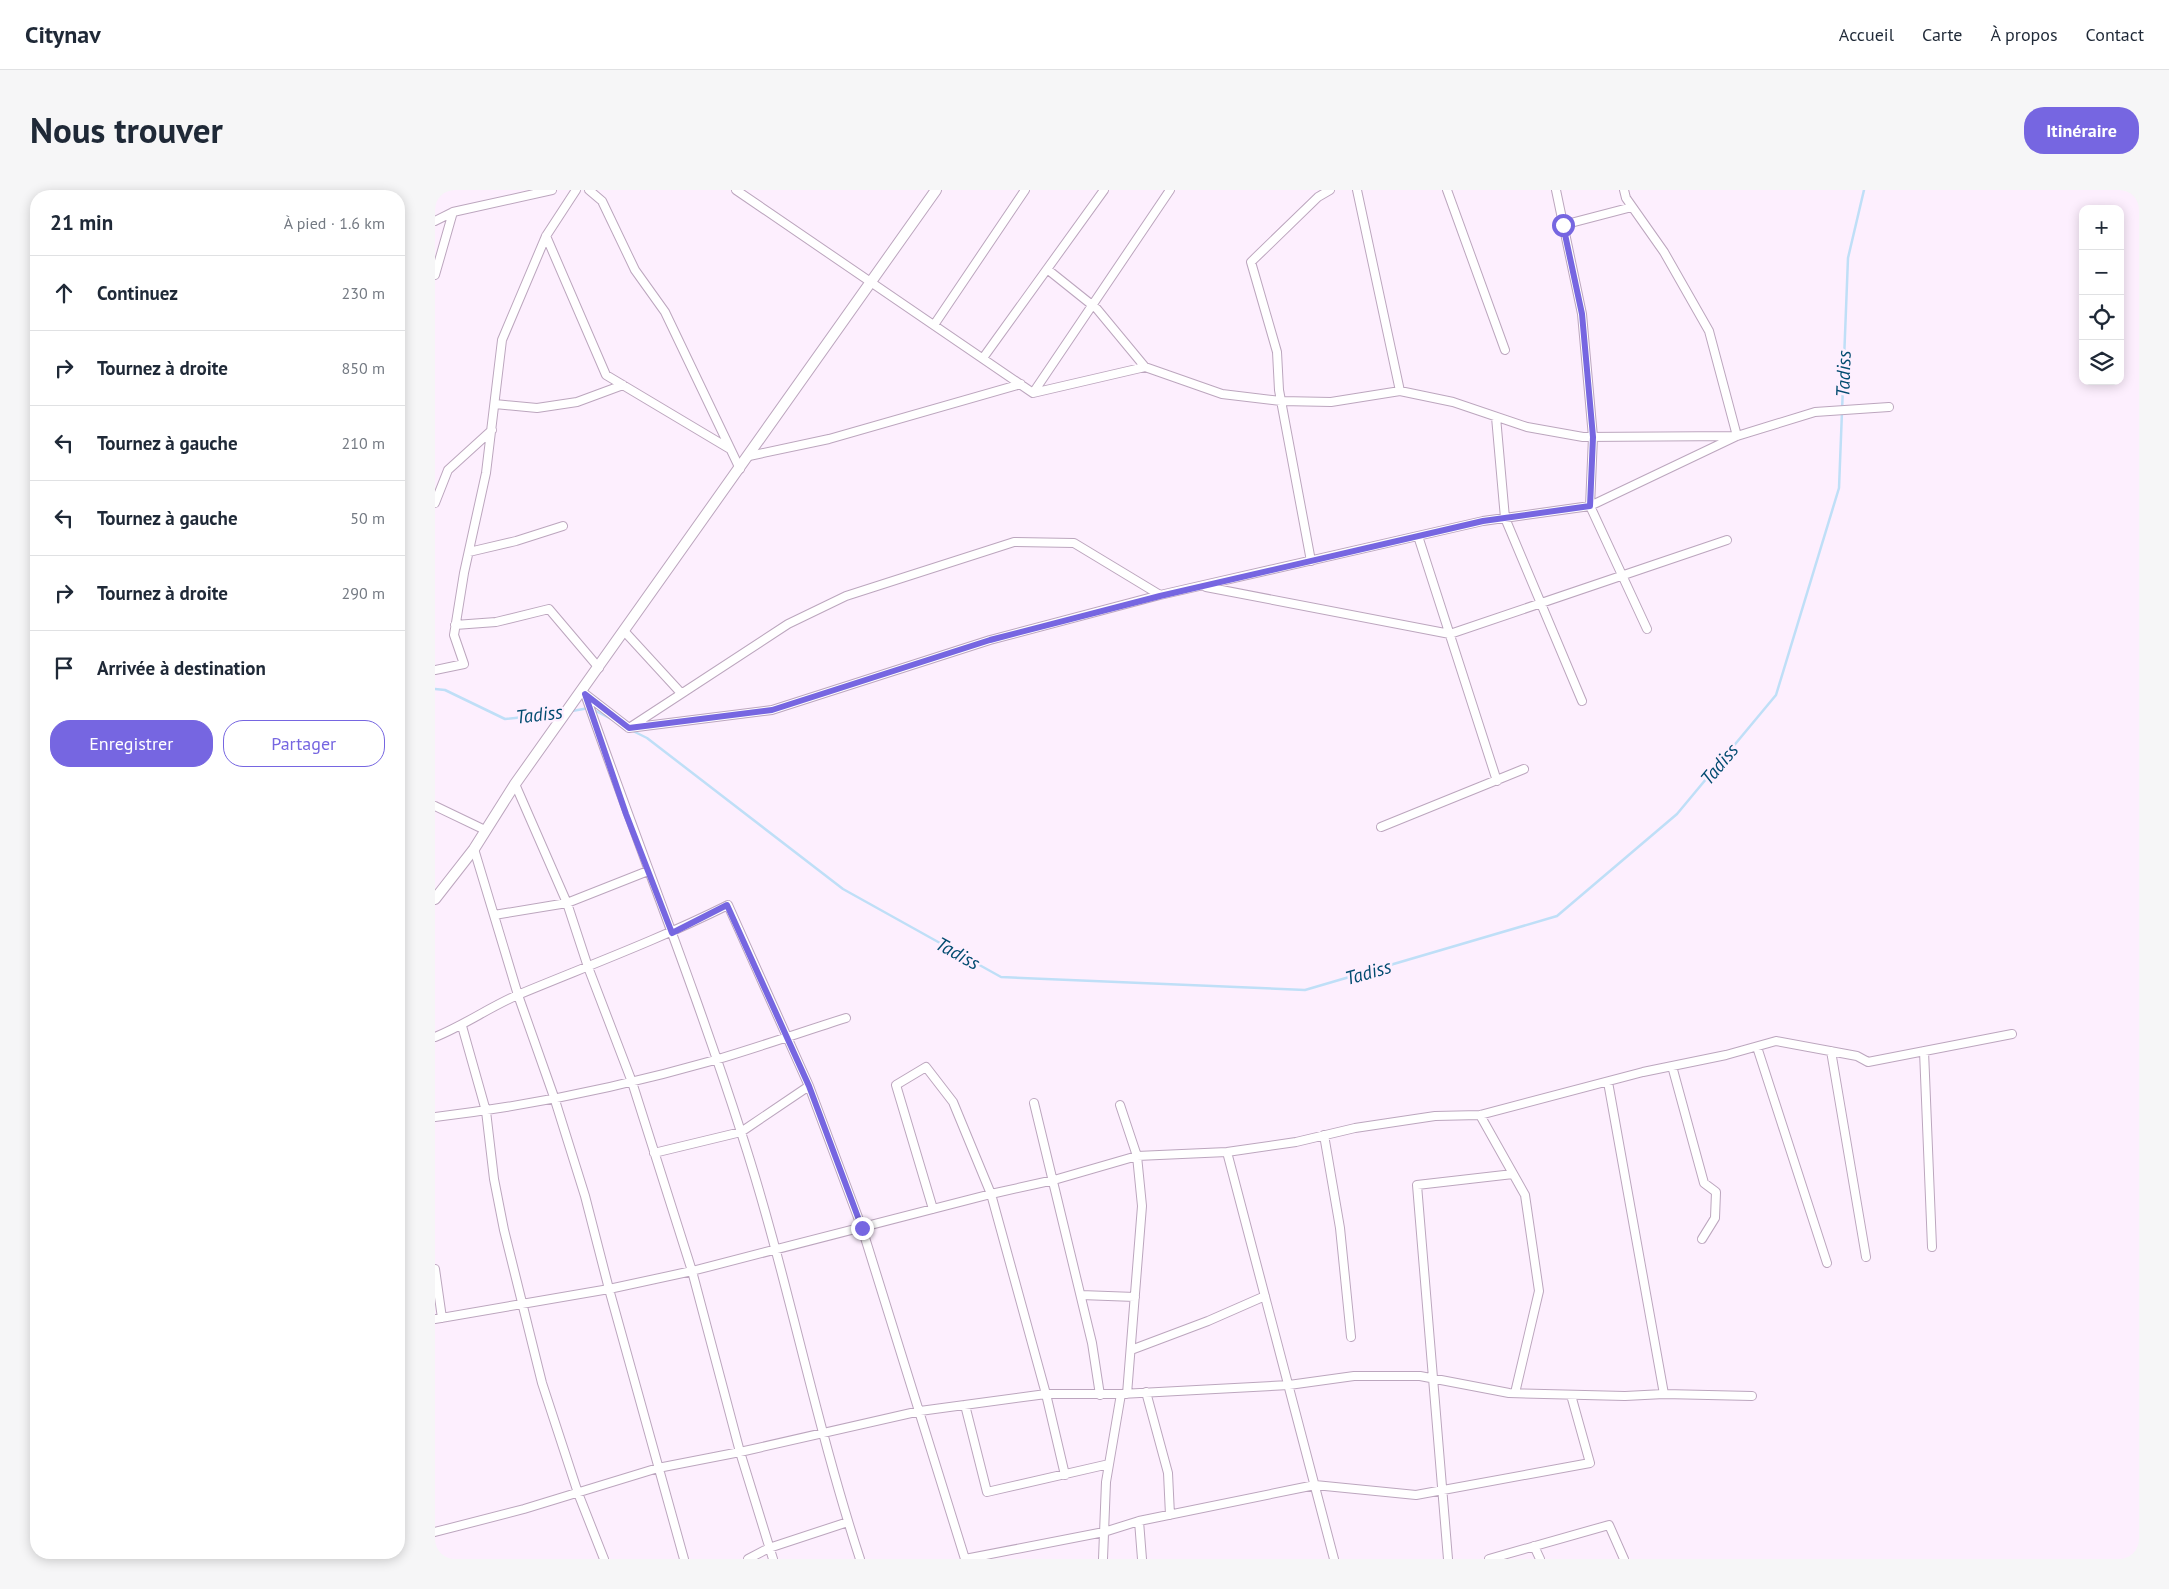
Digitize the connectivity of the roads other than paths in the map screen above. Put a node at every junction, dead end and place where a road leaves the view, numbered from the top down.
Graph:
1 (552, 190) edge
2 (576, 190) edge
3 (589, 190) edge
4 (736, 190) edge
5 (936, 190) edge
6 (1025, 190) edge
7 (1104, 190) edge
8 (1170, 190) edge
9 (1330, 190) edge
10 (1357, 190) edge
11 (1447, 190) edge
12 (1556, 190) edge
13 (1624, 190) edge
14 (1632, 207) junction
15 (453, 212) junction
16 (435, 221) edge
17 (1563, 225) junction
18 (545, 236) junction
19 (1047, 269) junction
20 (435, 275) edge
21 (872, 282) junction
22 (1093, 305) junction
23 (934, 325) junction
24 (1505, 350) dead end
25 (983, 358) junction
26 (1145, 368) junction
27 (1021, 384) junction
28 (623, 385) junction
29 (1400, 391) junction
30 (1033, 393) junction
31 (1281, 402) junction
32 (495, 404) junction
33 (1889, 407) dead end
34 (1496, 417) junction
35 (492, 430) junction
36 (1737, 436) junction
37 (1593, 437) junction
38 (730, 449) junction
39 (749, 456) junction
40 (740, 469) junction
41 (435, 503) edge
42 (1590, 506) junction
43 (1505, 518) junction
44 (563, 526) dead end
45 (1418, 536) junction
46 (1727, 540) dead end
47 (469, 552) junction
48 (1311, 561) junction
49 (1622, 577) junction
50 (1201, 586) junction
51 (1160, 596) junction
52 (1541, 602) junction
53 (455, 625) junction
54 (1647, 629) dead end
55 (625, 632) junction
56 (1450, 634) junction
57 (599, 668) junction
58 (435, 670) edge
59 (583, 693) junction
60 (681, 693) junction
61 (1582, 702) dead end
62 (629, 728) junction
63 (1524, 769) dead end
64 (1497, 781) junction
65 (515, 784) junction
66 (435, 806) edge
67 (1381, 827) dead end
68 (485, 830) junction
69 (474, 849) junction
70 (648, 871) junction
71 (435, 899) edge
72 (567, 903) junction
73 (494, 915) junction
74 (672, 933) junction
75 (588, 968) junction
76 (518, 995) junction
77 (846, 1018) dead end
78 (462, 1026) junction
79 (2012, 1034) dead end
80 (788, 1036) junction
81 (435, 1037) edge
82 (1757, 1047) junction
83 (1831, 1051) junction
84 (1924, 1051) junction
85 (716, 1060) junction
86 (1672, 1066) junction
87 (632, 1082) junction
88 (1608, 1082) junction
89 (809, 1086) junction
90 (554, 1097) junction
91 (1034, 1103) dead end
92 (1120, 1105) dead end
93 (487, 1111) junction
94 (1480, 1115) junction
95 (435, 1118) edge
96 (741, 1132) junction
97 (1324, 1135) junction
98 (1227, 1152) junction
99 (653, 1153) junction
100 (1137, 1156) junction
101 (1513, 1174) junction
102 (1054, 1180) junction
103 (991, 1194) junction
104 (933, 1209) junction
105 (862, 1228) junction
106 (1702, 1239) dead end
107 (1932, 1247) dead end
108 (775, 1250) junction
109 (1866, 1257) dead end
110 (1827, 1263) dead end
111 (435, 1270) edge
112 (693, 1271) junction
113 (609, 1289) junction
114 (1081, 1295) junction
115 (1135, 1296) junction
116 (1265, 1296) junction
117 (523, 1303) junction
118 (439, 1319) edge
119 (1351, 1337) dead end
120 (1131, 1350) junction
121 (1435, 1379) junction
122 (1289, 1385) junction
123 (1145, 1392) junction
124 (1515, 1393) junction
125 (1046, 1394) junction
126 (1124, 1394) junction
127 (1664, 1394) junction
128 (1100, 1395) junction
129 (1571, 1395) junction
130 (1752, 1396) dead end
131 (965, 1405) junction
132 (920, 1411) junction
133 (823, 1433) junction
134 (740, 1452) junction
135 (1109, 1464) junction
136 (658, 1468) junction
137 (1065, 1475) junction
138 (1315, 1484) junction
139 (1443, 1490) junction
140 (578, 1492) junction
141 (1170, 1514) junction
142 (1139, 1521) junction
143 (848, 1522) junction
144 (436, 1530) edge
145 (1104, 1532) junction
146 (1534, 1546) junction
147 (769, 1548) junction
148 (605, 1559) edge
149 (685, 1559) edge
150 (748, 1559) edge
151 (773, 1559) edge
152 (860, 1559) edge
153 (1103, 1559) edge
154 (1142, 1559) edge
155 (1334, 1559) edge
156 (1448, 1559) edge
157 (1489, 1559) edge
158 (1541, 1559) edge
159 (1624, 1559) edge

1 - 15 street
2 - 18 street
3 - 38 street
4 - 21 street
5 - 21 main road
6 - 23 street
7 - 19 street
8 - 22 street
9 - 31 street
10 - 29 street
11 - 24 street
12 - 17 street
13 - 14 street
14 - 17 street
14 - 36 street
15 - 16 street
15 - 20 street
17 - 37 street
18 - 28 street
18 - 32 street
19 - 22 street
19 - 25 street
21 - 23 street
21 - 39 main road
22 - 26 street
22 - 30 street
23 - 25 street
25 - 27 street
26 - 30 street
26 - 31 street
27 - 30 street
27 - 39 street
28 - 32 street
28 - 38 street
29 - 31 street
29 - 34 street
31 - 48 street
32 - 35 street
33 - 36 street
34 - 37 street
34 - 43 street
35 - 41 street
35 - 47 street
36 - 37 street
36 - 42 street
37 - 42 street
38 - 40 street
39 - 40 main road
40 - 55 main road
42 - 43 street
42 - 49 street
43 - 45 street
43 - 52 street
44 - 47 street
45 - 48 street
45 - 56 street
46 - 49 street
47 - 53 street
48 - 50 street
49 - 52 street
49 - 54 street
50 - 51 street
50 - 56 street
51 - 60 street
51 - 62 street
52 - 56 street
52 - 61 street
53 - 57 street
53 - 58 street
55 - 57 main road
55 - 60 street
56 - 64 street
57 - 59 main road
59 - 62 street
59 - 65 main road
59 - 70 street
60 - 62 street
63 - 64 street
64 - 67 street
65 - 68 main road
65 - 72 street
66 - 68 street
68 - 69 main road
69 - 71 main road
69 - 73 street
70 - 72 street
70 - 74 street
72 - 73 street
72 - 75 street
73 - 76 street
74 - 75 street
74 - 80 street
74 - 85 street
75 - 76 street
75 - 87 street
76 - 78 street
76 - 90 street
77 - 80 street
78 - 81 street
78 - 93 street
79 - 84 street
80 - 85 street
80 - 89 street
82 - 83 street
82 - 86 street
82 - 110 street
83 - 84 street
83 - 109 street
84 - 107 street
85 - 87 street
85 - 96 street
86 - 88 street
86 - 106 street
87 - 90 street
87 - 99 street
88 - 94 street
88 - 127 street
89 - 96 street
89 - 105 street
90 - 93 street
90 - 113 street
91 - 102 street
92 - 100 street
93 - 95 street
93 - 117 street
94 - 97 street
94 - 101 street
96 - 99 street
96 - 108 street
97 - 98 street
97 - 119 street
98 - 100 street
98 - 116 street
99 - 112 street
100 - 102 street
100 - 115 street
101 - 121 street
101 - 124 street
102 - 103 street
102 - 114 street
103 - 104 street
103 - 104 street
103 - 125 street
104 - 105 street
105 - 108 street
105 - 132 street
108 - 112 street
108 - 133 street
111 - 118 street
112 - 113 street
112 - 134 street
113 - 117 street
113 - 136 street
114 - 115 street
114 - 128 street
115 - 120 street
116 - 120 street
116 - 122 street
117 - 118 street
117 - 140 street
120 - 126 street
121 - 122 street
121 - 124 street
121 - 139 street
122 - 123 street
122 - 138 street
123 - 126 street
123 - 141 street
124 - 129 street
125 - 128 street
125 - 131 street
125 - 137 street
126 - 128 street
126 - 135 street
127 - 129 street
127 - 130 street
129 - 139 street
131 - 132 street
131 - 137 street
132 - 133 street
132 - 145 street
133 - 134 street
133 - 143 street
134 - 136 street
134 - 147 street
135 - 137 street
135 - 145 street
136 - 140 street
136 - 149 street
138 - 139 street
138 - 141 street
138 - 155 street
139 - 156 street
140 - 144 street
140 - 148 street
141 - 142 street
142 - 145 street
142 - 154 street
143 - 147 street
143 - 152 street
145 - 153 street
146 - 157 street
146 - 158 street
146 - 159 street
147 - 150 street
147 - 151 street

